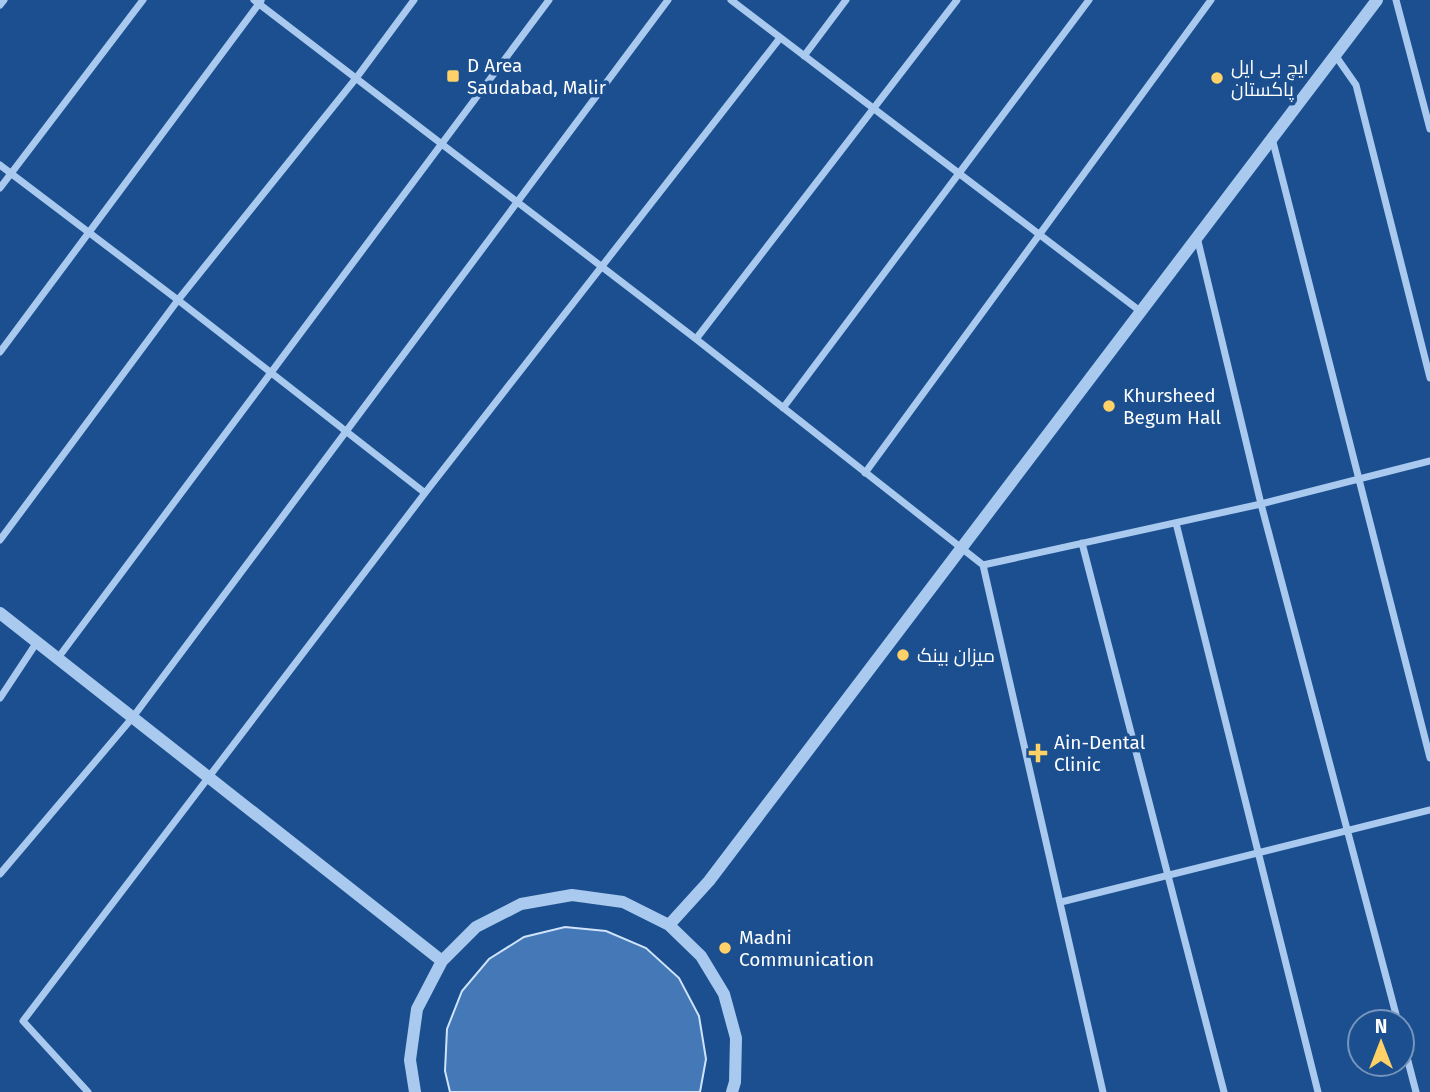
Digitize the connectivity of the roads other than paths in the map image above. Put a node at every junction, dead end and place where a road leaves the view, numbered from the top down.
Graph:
1 (4, 0) edge
2 (143, 0) edge
3 (414, 0) edge
4 (549, 0) edge
5 (668, 0) edge
6 (731, 0) edge
7 (846, 0) edge
8 (957, 0) edge
9 (1089, 0) edge
10 (1211, 0) edge
11 (1377, 0) edge
12 (1396, 0) edge
13 (258, 1) edge
14 (0, 5) edge
15 (780, 38) junction
16 (1335, 55) junction
17 (804, 56) junction
18 (356, 77) junction
19 (873, 109) junction
20 (1430, 129) edge
21 (1272, 138) junction
22 (442, 143) junction
23 (0, 165) edge
24 (11, 174) junction
25 (959, 174) junction
26 (0, 188) edge
27 (517, 201) junction
28 (89, 232) junction
29 (1040, 235) junction
30 (1197, 236) junction
31 (601, 266) junction
32 (178, 300) junction
33 (1140, 311) junction
34 (696, 339) junction
35 (0, 352) edge
36 (271, 372) junction
37 (1430, 378) edge
38 (783, 408) junction
39 (346, 432) junction
40 (1430, 461) edge
41 (865, 473) junction
42 (1358, 480) junction
43 (425, 493) junction
44 (1261, 504) junction
45 (1176, 523) junction
46 (0, 540) edge
47 (1082, 543) junction
48 (960, 549) junction
49 (984, 565) junction
50 (0, 613) edge
51 (37, 642) junction
52 (58, 659) junction
53 (0, 698) edge
54 (133, 718) junction
55 (1430, 758) edge
56 (208, 776) junction
57 (1430, 810) edge
58 (1348, 830) junction
59 (1257, 853) junction
60 (0, 874) edge
61 (1168, 875) junction
62 (1061, 902) junction
63 (668, 925) junction
64 (442, 961) junction
65 (1394, 1008) edge
66 (88, 1092) edge
67 (415, 1092) edge
68 (732, 1092) edge
69 (1103, 1092) edge
70 (1224, 1092) edge
71 (1318, 1092) edge

1 - 14 street
2 - 24 street
3 - 18 street
4 - 22 street
5 - 27 street
6 - 15 street
7 - 17 street
8 - 19 street
9 - 25 street
10 - 29 street
11 - 16 street
12 - 20 street
13 - 18 street
13 - 28 street
15 - 17 street
15 - 31 street
16 - 21 street
16 - 37 street
17 - 19 street
18 - 22 street
18 - 32 street
19 - 25 street
19 - 34 street
21 - 30 street
21 - 42 street
22 - 27 street
22 - 36 street
23 - 24 street
24 - 26 street
24 - 28 street
25 - 29 street
25 - 38 street
27 - 31 street
27 - 39 street
28 - 32 street
28 - 35 street
29 - 33 street
29 - 41 street
30 - 33 street
30 - 44 street
31 - 34 street
31 - 43 street
32 - 36 street
32 - 46 street
33 - 48 street
34 - 38 street
36 - 39 street
36 - 52 street
38 - 41 street
39 - 43 street
39 - 54 street
40 - 42 street
41 - 48 street
42 - 44 street
42 - 55 street
43 - 56 street
44 - 45 street
44 - 58 street
45 - 47 street
45 - 59 street
47 - 49 street
47 - 61 street
48 - 49 street
48 - 63 street
49 - 62 street
50 - 51 street
51 - 52 street
51 - 53 street
52 - 54 street
54 - 56 street
54 - 60 street
56 - 64 street
56 - 66 street
57 - 58 street
58 - 59 street
58 - 65 street
59 - 61 street
59 - 71 street
61 - 62 street
61 - 70 street
62 - 69 street
63 - 64 street
63 - 68 street
64 - 67 street

